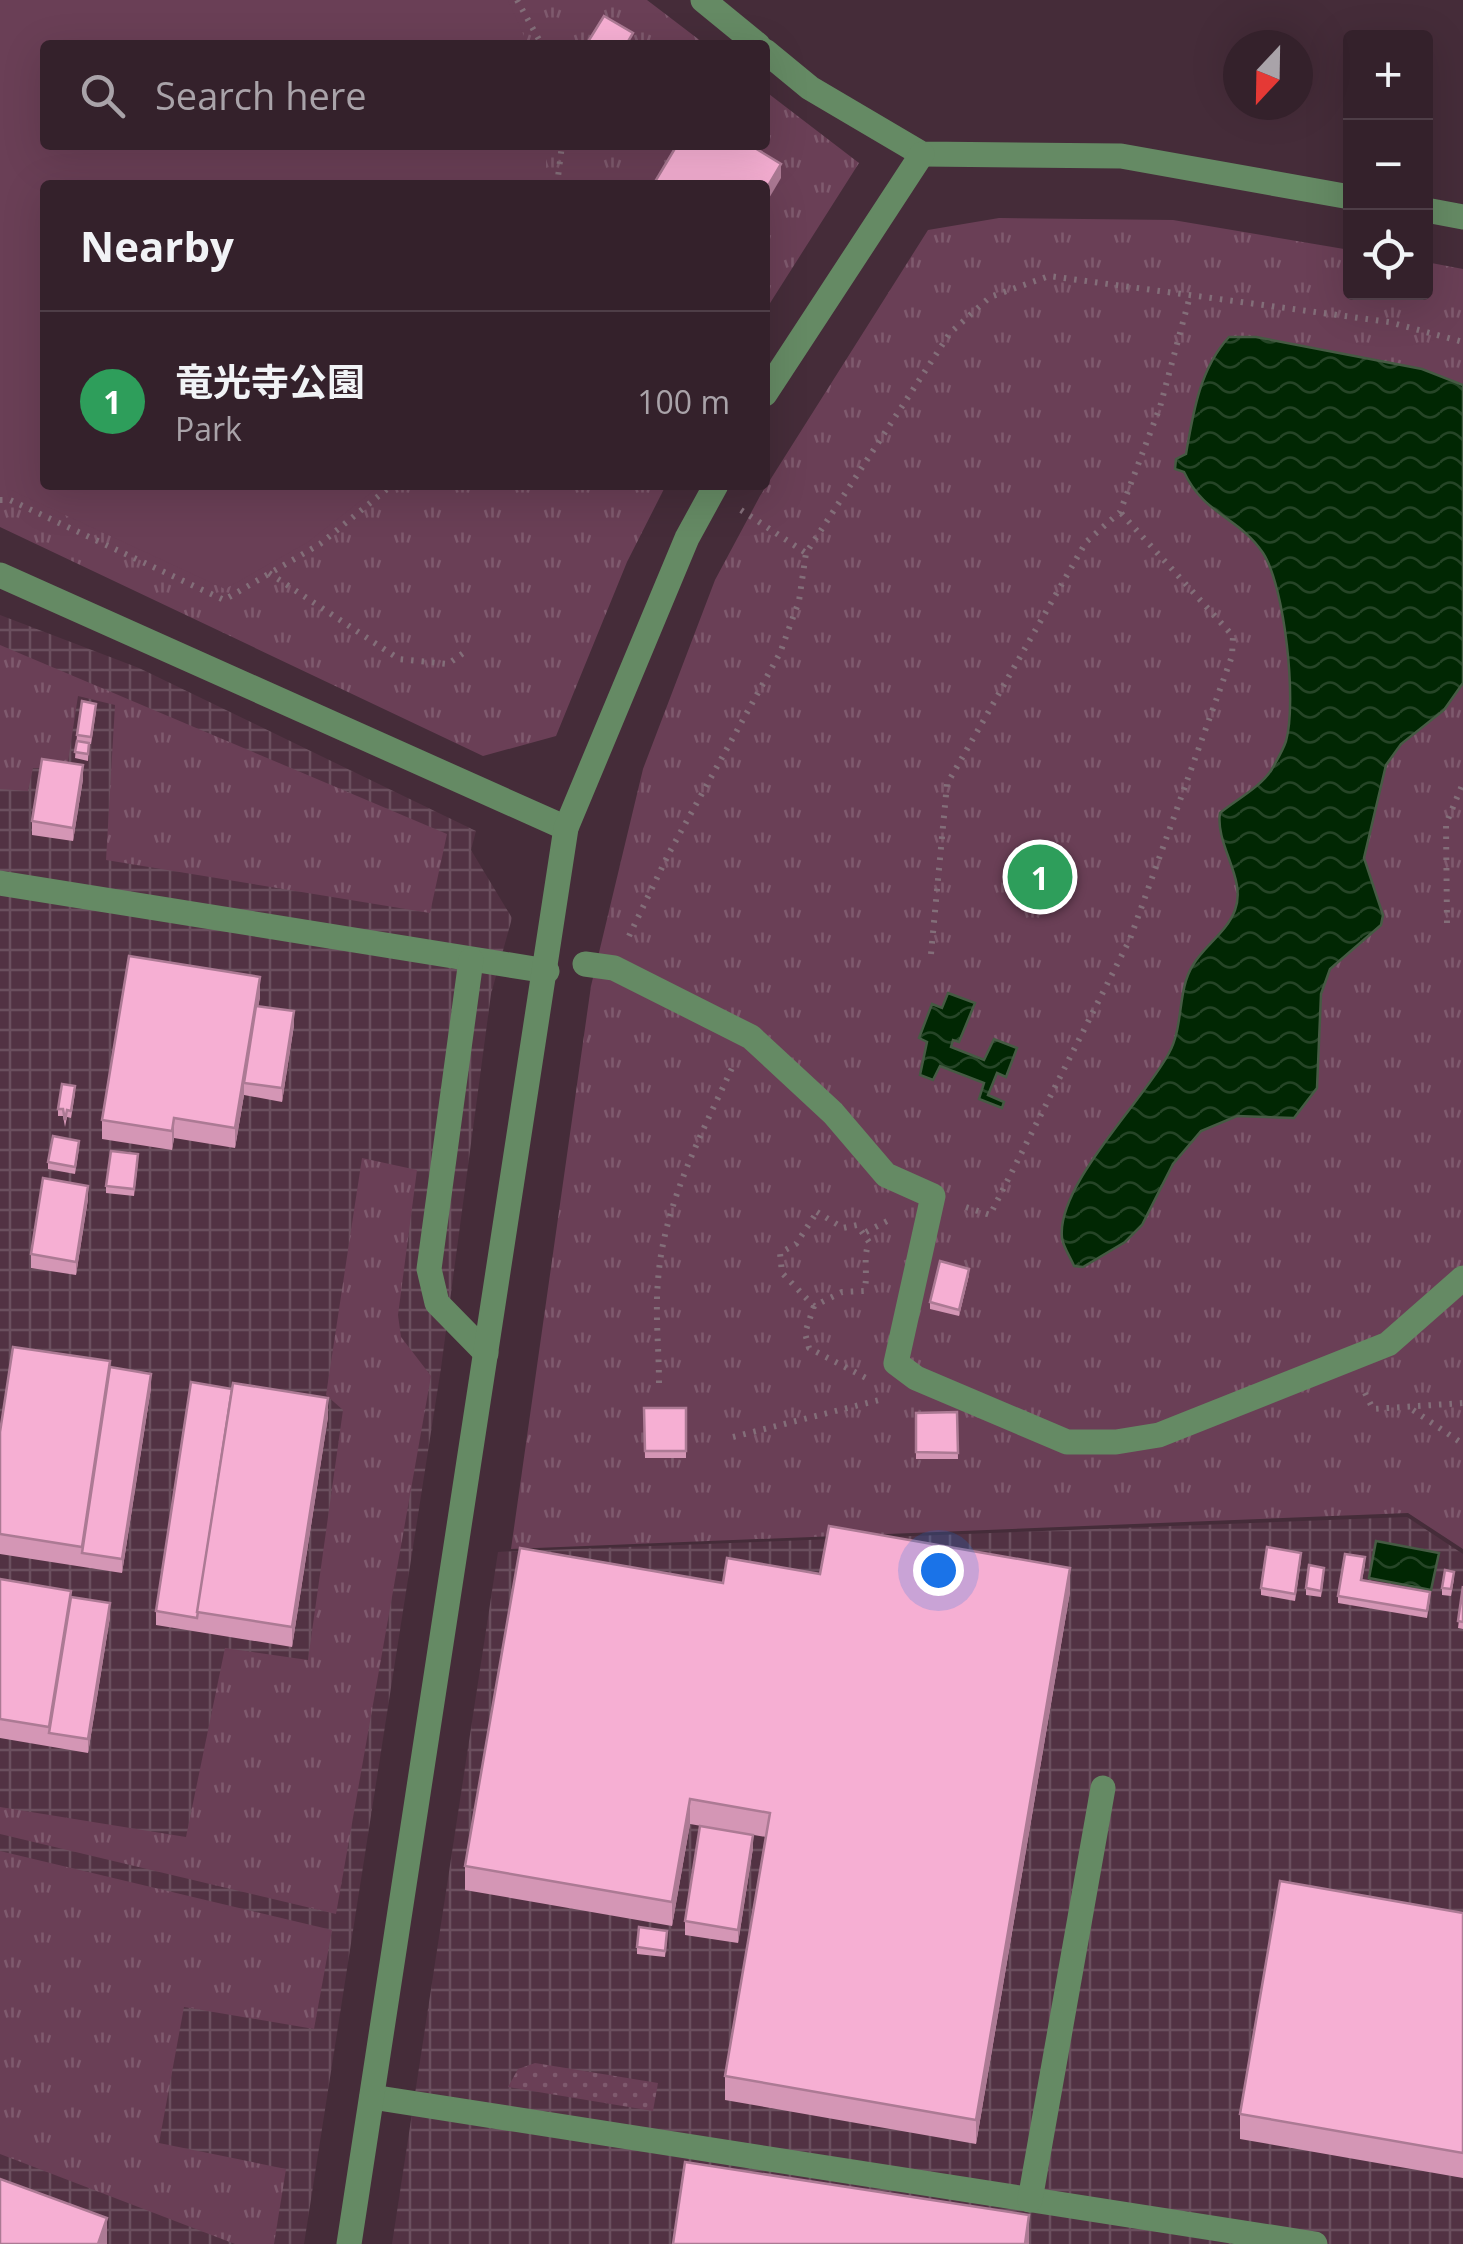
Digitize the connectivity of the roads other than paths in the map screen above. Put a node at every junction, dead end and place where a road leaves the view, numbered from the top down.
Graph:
1 (703, 0) edge
2 (752, 40) edge
3 (770, 55) edge
4 (922, 154) junction
5 (1343, 196) edge
6 (1433, 211) edge
7 (1463, 217) edge
8 (770, 380) edge
9 (713, 490) edge
10 (0, 575) edge
11 (566, 828) junction
12 (0, 883) edge
13 (472, 960) junction
14 (585, 964) dead end
15 (547, 971) junction
16 (1463, 1278) edge
17 (486, 1353) junction
18 (1103, 1788) dead end
19 (372, 2097) junction
20 (1030, 2200) junction
21 (350, 2244) edge
22 (1315, 2244) edge

1 - 2 street
3 - 4 street
4 - 5 street
4 - 8 street
6 - 7 street
9 - 11 street
10 - 11 street
11 - 15 street
12 - 13 street
13 - 15 street
13 - 17 street
14 - 16 street
15 - 17 street
17 - 19 street
18 - 20 street
19 - 20 street
19 - 21 street
20 - 22 street

